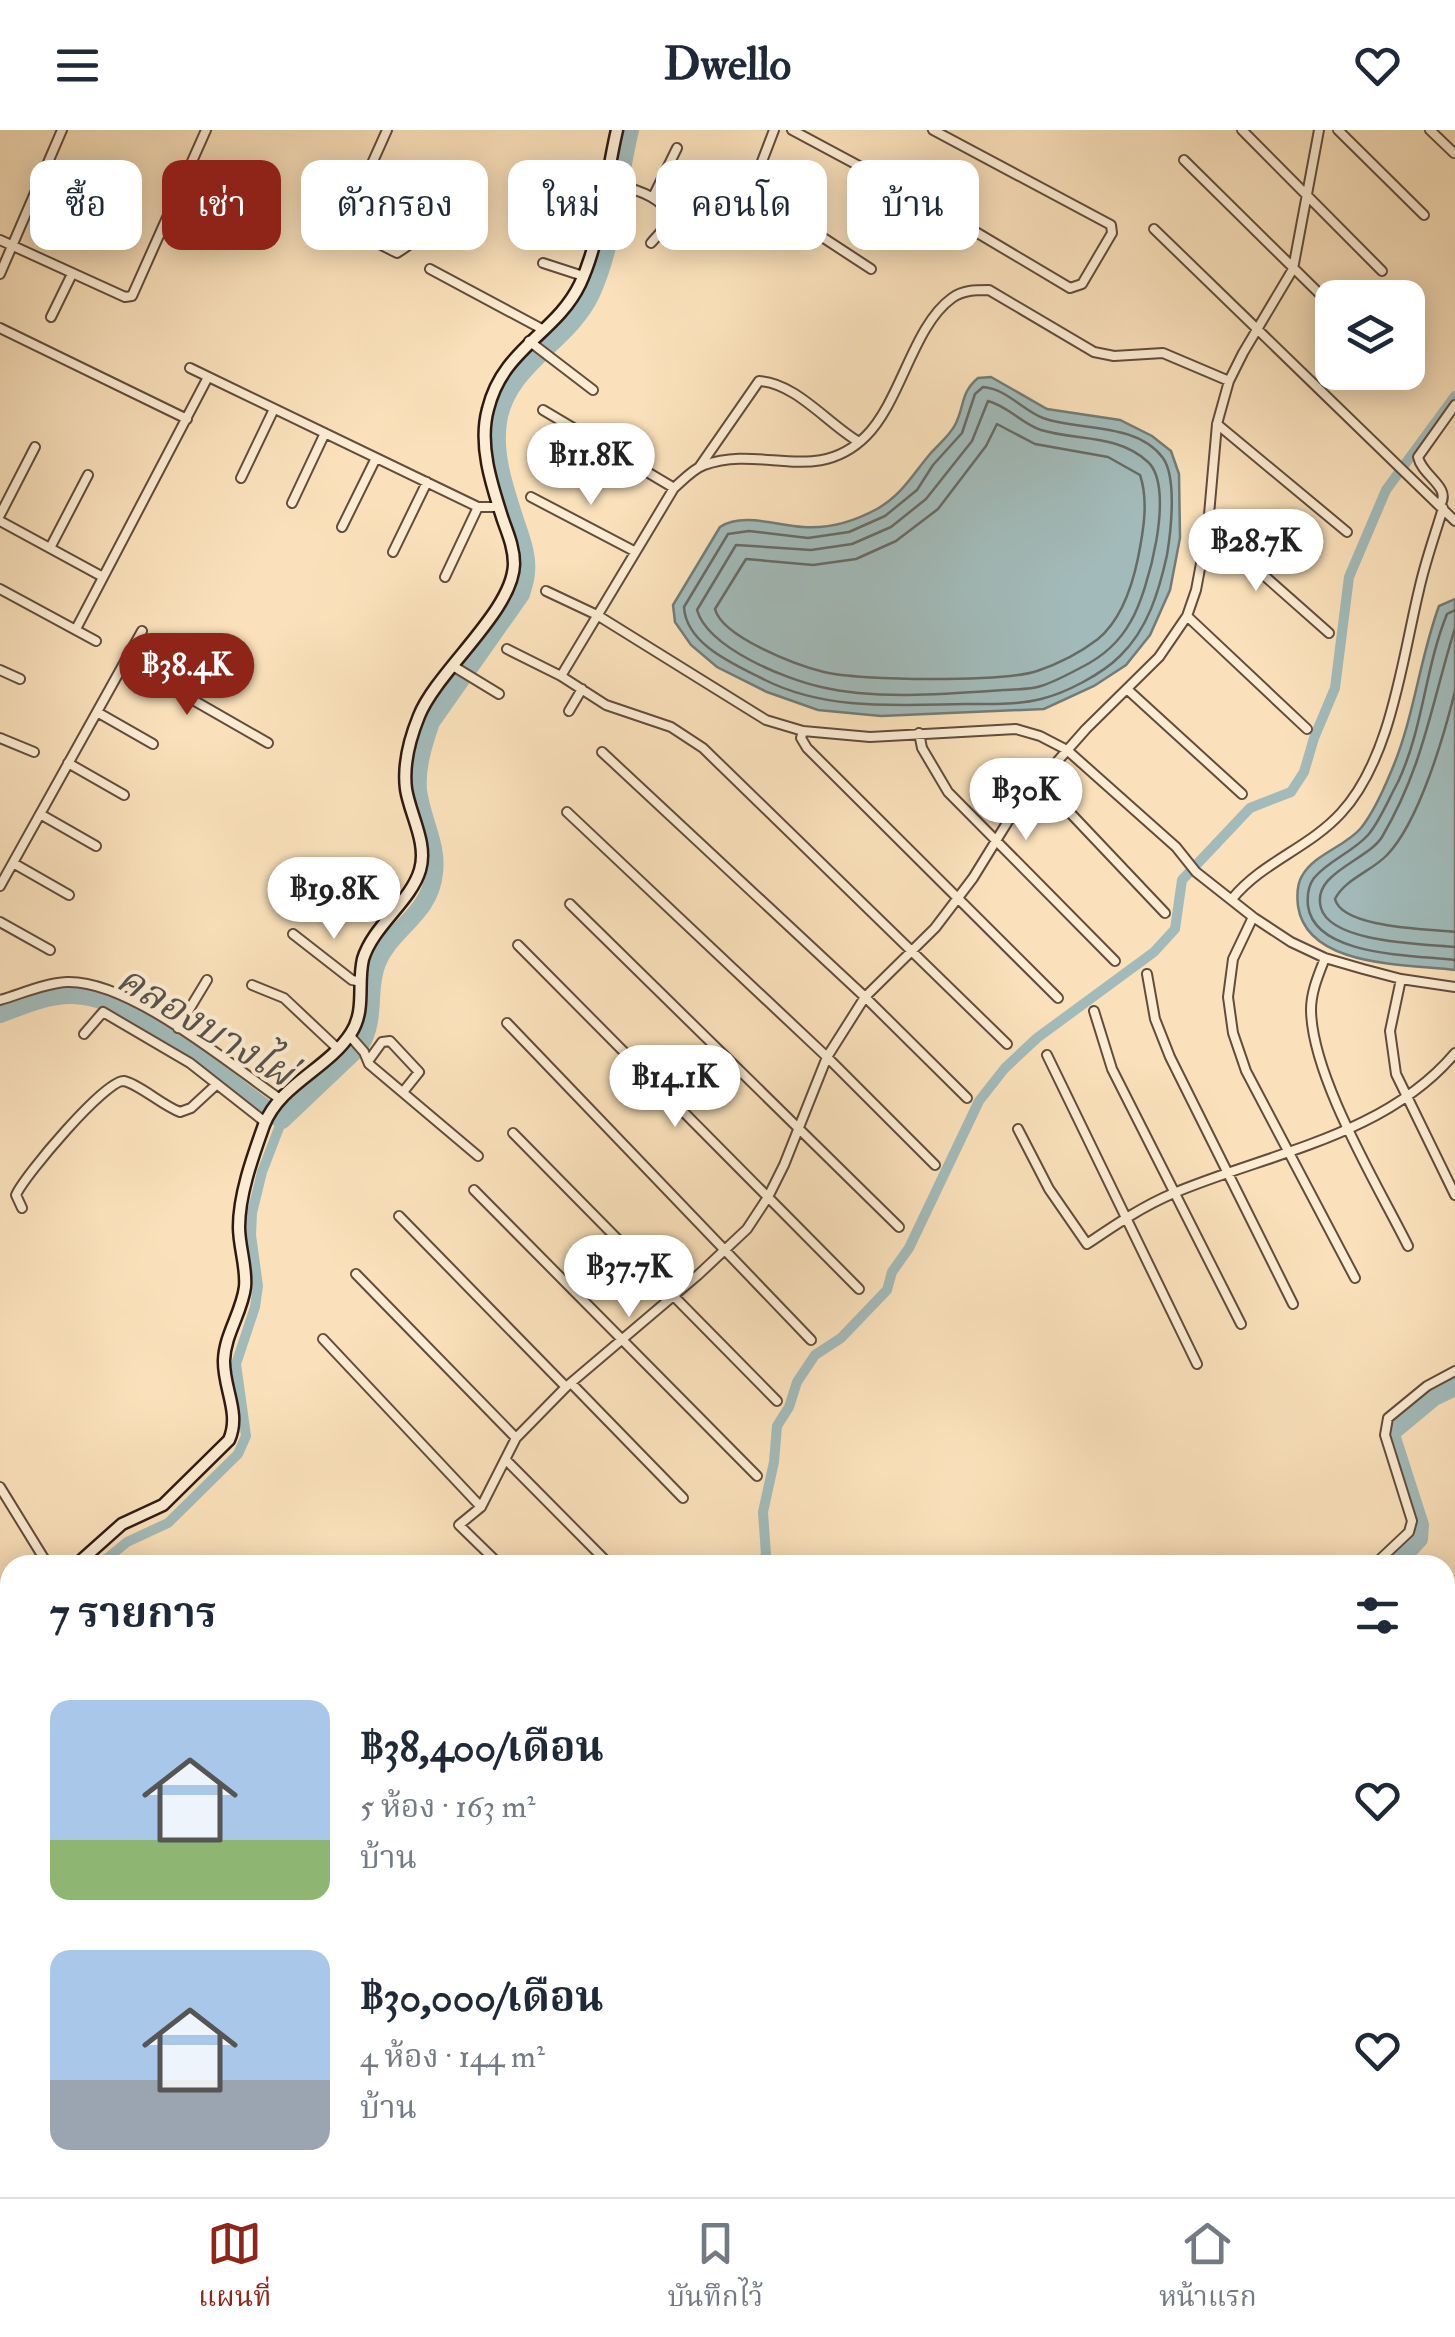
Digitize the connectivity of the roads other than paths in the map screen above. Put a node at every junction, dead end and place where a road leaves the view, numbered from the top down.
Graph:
1 (62, 130) edge
2 (206, 130) edge
3 (388, 130) edge
4 (616, 130) edge
5 (774, 130) edge
6 (792, 130) edge
7 (933, 130) edge
8 (1242, 130) edge
9 (1319, 130) edge
10 (1338, 130) edge
11 (1430, 130) edge
12 (677, 148) dead end
13 (1454, 153) edge
14 (374, 160) edge
15 (611, 160) edge
16 (1184, 160) dead end
17 (636, 190) edge
18 (1306, 196) junction
19 (653, 197) junction
20 (1424, 215) dead end
21 (1154, 229) dead end
22 (0, 240) edge
23 (652, 242) dead end
24 (14, 246) junction
25 (590, 250) edge
26 (543, 263) dead end
27 (430, 269) dead end
28 (872, 269) dead end
29 (1293, 269) junction
30 (1382, 271) dead end
31 (0, 274) edge
32 (72, 274) junction
33 (583, 276) junction
34 (1315, 290) edge
35 (51, 317) dead end
36 (0, 328) edge
37 (542, 329) junction
38 (1257, 329) junction
39 (531, 342) junction
40 (190, 368) dead end
41 (208, 377) junction
42 (1229, 381) junction
43 (593, 390) dead end
44 (1455, 405) edge
45 (274, 408) junction
46 (543, 410) dead end
47 (186, 419) junction
48 (1217, 424) junction
49 (324, 433) junction
50 (859, 442) junction
51 (35, 447) dead end
52 (376, 458) junction
53 (700, 466) junction
54 (88, 475) dead end
55 (241, 478) dead end
56 (426, 482) junction
57 (674, 488) junction
58 (531, 497) dead end
59 (292, 503) dead end
60 (498, 506) junction
61 (478, 507) junction
62 (1442, 507) junction
63 (0, 518) edge
64 (1455, 520) edge
65 (1208, 526) junction
66 (342, 527) dead end
67 (1347, 532) dead end
68 (50, 548) junction
69 (634, 551) junction
70 (394, 552) dead end
71 (103, 577) junction
72 (445, 577) dead end
73 (0, 589) edge
74 (546, 591) dead end
75 (596, 615) junction
76 (1186, 616) junction
77 (76, 629) junction
78 (142, 631) dead end
79 (1329, 633) dead end
80 (96, 641) dead end
81 (506, 649) dead end
82 (125, 661) junction
83 (454, 668) junction
84 (0, 670) edge
85 (562, 676) junction
86 (20, 679) dead end
87 (582, 689) junction
88 (1128, 690) junction
89 (500, 694) dead end
90 (569, 711) dead end
91 (96, 712) junction
92 (1307, 729) dead end
93 (803, 732) junction
94 (918, 733) junction
95 (0, 738) edge
96 (268, 742) dead end
97 (153, 744) dead end
98 (1066, 750) junction
99 (34, 752) dead end
100 (602, 752) dead end
101 (68, 763) junction
102 (1040, 782) junction
103 (1242, 794) dead end
104 (124, 795) dead end
105 (568, 812) dead end
106 (40, 814) junction
107 (996, 840) junction
108 (96, 846) dead end
109 (13, 863) junction
110 (0, 886) edge
111 (69, 895) dead end
112 (958, 898) junction
113 (1232, 899) junction
114 (570, 904) dead end
115 (1164, 913) dead end
116 (1253, 917) junction
117 (0, 922) edge
118 (293, 934) dead end
119 (518, 945) dead end
120 (50, 950) dead end
121 (912, 950) junction
122 (1324, 958) junction
123 (1115, 962) dead end
124 (1147, 974) dead end
125 (1400, 979) junction
126 (207, 980) dead end
127 (360, 982) junction
128 (252, 985) dead end
129 (1455, 987) edge
130 (866, 997) junction
131 (1058, 998) dead end
132 (0, 1000) edge
133 (1094, 1011) dead end
134 (508, 1023) dead end
135 (178, 1028) junction
136 (84, 1034) dead end
137 (354, 1040) junction
138 (1007, 1044) dead end
139 (338, 1048) junction
140 (1047, 1055) dead end
141 (1455, 1055) edge
142 (366, 1056) junction
143 (827, 1057) junction
144 (216, 1084) junction
145 (403, 1092) junction
146 (1406, 1097) junction
147 (966, 1098) dead end
148 (278, 1102) junction
149 (267, 1120) junction
150 (798, 1128) junction
151 (1350, 1128) junction
152 (1018, 1129) dead end
153 (514, 1133) dead end
154 (1291, 1152) junction
155 (478, 1156) dead end
156 (935, 1165) dead end
157 (1229, 1175) junction
158 (474, 1190) dead end
159 (1175, 1193) junction
160 (1455, 1195) edge
161 (768, 1197) junction
162 (22, 1208) dead end
163 (399, 1216) dead end
164 (1125, 1219) junction
165 (899, 1228) dead end
166 (1408, 1246) dead end
167 (725, 1250) junction
168 (356, 1274) dead end
169 (1355, 1278) dead end
170 (859, 1289) dead end
171 (674, 1296) junction
172 (1294, 1304) dead end
173 (1241, 1324) dead end
174 (323, 1338) dead end
175 (622, 1340) junction
176 (811, 1340) dead end
177 (1197, 1364) dead end
178 (1455, 1371) edge
179 (569, 1385) junction
180 (776, 1401) dead end
181 (516, 1438) junction
182 (507, 1460) junction
183 (757, 1476) dead end
184 (0, 1487) edge
185 (683, 1498) dead end
186 (481, 1508) junction
187 (42, 1555) edge
188 (87, 1555) edge
189 (490, 1555) edge
190 (600, 1555) edge
191 (1385, 1555) edge

1 - 24 street
2 - 32 street
3 - 14 street
4 - 15 street
5 - 28 street
6 - 7 street
8 - 18 street
9 - 18 street
10 - 20 street
11 - 13 street
12 - 19 street
16 - 29 street
17 - 19 street
18 - 29 street
18 - 30 street
19 - 23 street
21 - 38 street
22 - 24 street
24 - 31 street
24 - 32 street
25 - 33 street
26 - 33 street
27 - 37 street
29 - 34 street
29 - 38 street
32 - 35 street
33 - 37 street
36 - 47 street
37 - 39 street
38 - 42 street
38 - 62 street
39 - 43 street
39 - 60 street
40 - 41 street
41 - 45 street
41 - 47 street
42 - 48 street
42 - 50 street
44 - 62 street
45 - 49 street
45 - 55 street
46 - 57 street
47 - 71 street
48 - 65 street
48 - 67 street
49 - 52 street
49 - 59 street
50 - 53 street
50 - 53 street
51 - 63 street
52 - 56 street
52 - 66 street
53 - 57 street
54 - 68 street
56 - 61 street
56 - 70 street
57 - 69 street
58 - 69 street
60 - 61 street
60 - 83 street
61 - 72 street
62 - 64 street
62 - 113 street
63 - 68 street
65 - 76 street
65 - 79 street
68 - 71 street
69 - 75 street
71 - 77 street
73 - 77 street
74 - 75 street
75 - 85 street
75 - 93 street
76 - 88 street
76 - 92 street
77 - 80 street
78 - 82 street
81 - 85 street
82 - 91 street
82 - 96 street
83 - 89 street
83 - 127 street
84 - 86 street
85 - 87 street
87 - 90 street
87 - 121 street
88 - 98 street
88 - 103 street
91 - 97 street
91 - 101 street
93 - 94 street
93 - 112 street
94 - 98 street
94 - 107 street
95 - 99 street
98 - 102 street
98 - 113 street
100 - 130 street
101 - 104 street
101 - 106 street
102 - 107 street
102 - 115 street
105 - 143 street
106 - 108 street
106 - 109 street
107 - 112 street
107 - 123 street
109 - 110 street
109 - 111 street
112 - 121 street
112 - 131 street
113 - 116 street
114 - 150 street
116 - 122 street
116 - 154 street
117 - 120 street
118 - 127 street
119 - 161 street
121 - 130 street
121 - 138 street
122 - 125 street
122 - 151 street
124 - 157 street
125 - 129 street
125 - 146 street
126 - 135 street
127 - 137 street
128 - 139 street
130 - 143 street
130 - 147 street
132 - 135 street
133 - 159 street
134 - 167 street
135 - 148 street
136 - 144 street
137 - 139 street
137 - 142 street
139 - 148 street
140 - 164 street
141 - 146 street
142 - 145 street
142 - 145 street
143 - 150 street
143 - 156 street
144 - 149 street
144 - 162 street
145 - 155 street
146 - 151 street
146 - 160 street
148 - 149 street
149 - 188 street
150 - 161 street
150 - 165 street
151 - 154 street
151 - 166 street
152 - 164 street
153 - 171 street
154 - 157 street
154 - 169 street
157 - 159 street
157 - 172 street
158 - 175 street
159 - 164 street
159 - 173 street
161 - 167 street
161 - 170 street
163 - 179 street
164 - 177 street
167 - 171 street
167 - 176 street
168 - 181 street
171 - 175 street
171 - 180 street
174 - 186 street
175 - 179 street
175 - 183 street
178 - 191 street
179 - 181 street
179 - 185 street
181 - 182 street
182 - 186 street
182 - 190 street
184 - 187 street
186 - 189 street

